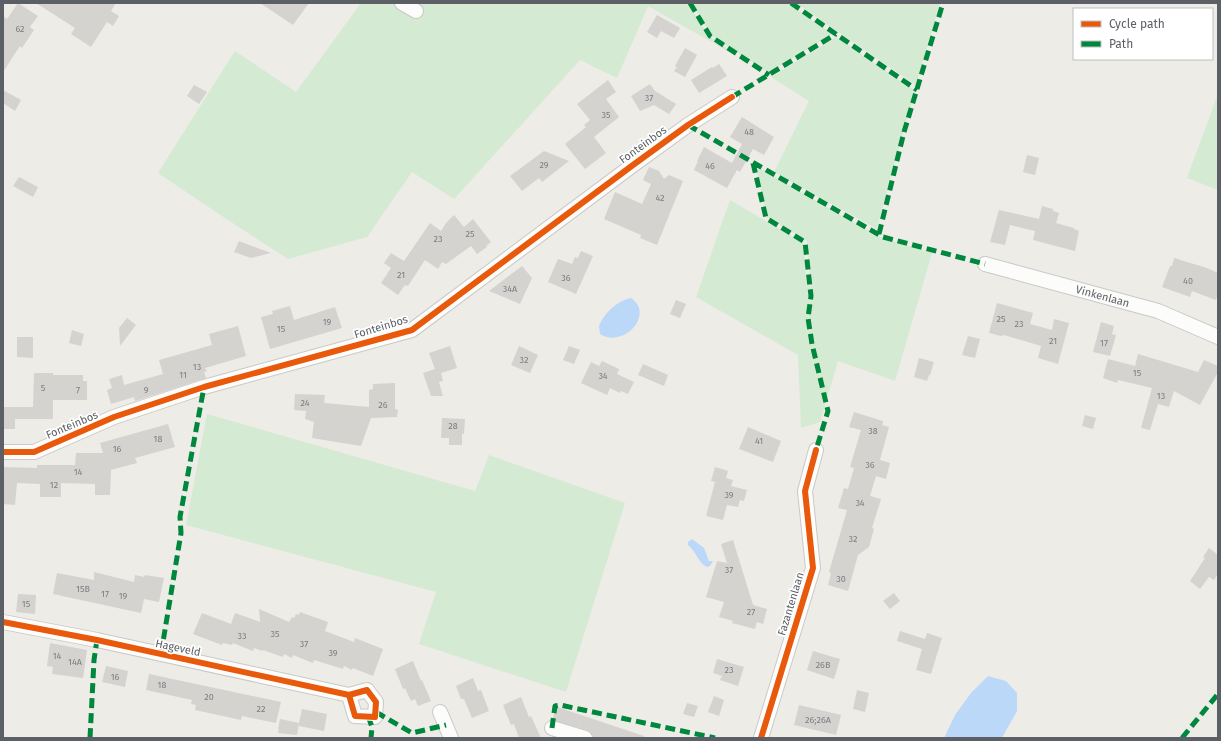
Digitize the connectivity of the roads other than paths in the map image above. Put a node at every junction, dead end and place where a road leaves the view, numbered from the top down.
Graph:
1 (402, 3) edge
2 (416, 11) dead end
3 (732, 97) dead end
4 (985, 264) dead end
5 (1218, 337) edge
6 (816, 450) dead end
7 (3, 452) edge
8 (3, 622) edge
9 (349, 695) dead end
10 (440, 712) dead end
11 (552, 728) dead end
12 (451, 738) edge
13 (585, 738) edge
14 (761, 738) edge

1 - 2 street
3 - 7 street, Fonteinbos
4 - 5 street, Vinkenlaan
6 - 14 street, Fazantenlaan
8 - 9 street, Hageveld
10 - 12 street
11 - 13 street

